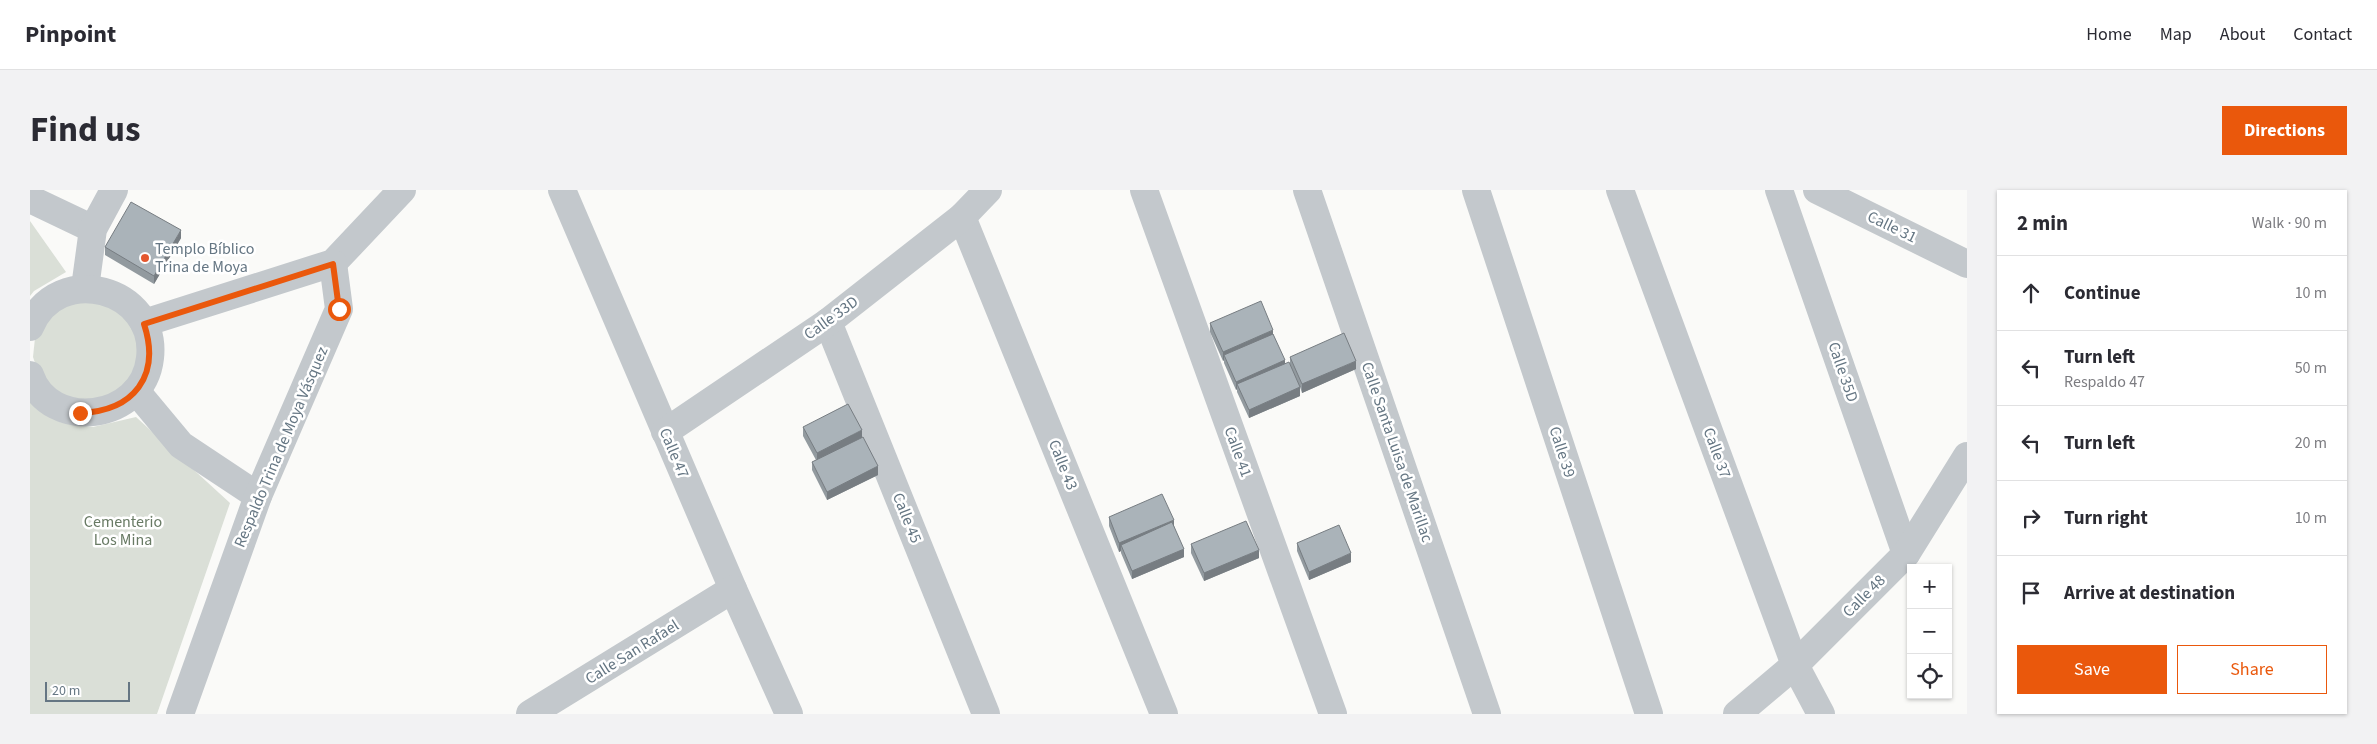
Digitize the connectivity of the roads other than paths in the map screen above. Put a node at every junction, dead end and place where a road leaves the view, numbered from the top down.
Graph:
1 (114, 190) edge
2 (402, 190) edge
3 (562, 190) edge
4 (988, 190) edge
5 (1144, 190) edge
6 (1307, 190) edge
7 (1476, 190) edge
8 (1620, 190) edge
9 (1780, 190) edge
10 (1817, 190) edge
11 (30, 199) edge
12 (962, 217) junction
13 (93, 229) junction
14 (333, 264) junction
15 (1967, 264) edge
16 (85, 288) junction
17 (828, 322) junction
18 (144, 324) junction
19 (30, 327) edge
20 (30, 374) edge
21 (136, 392) junction
22 (665, 432) junction
23 (1967, 456) edge
24 (258, 496) junction
25 (1906, 554) junction
26 (733, 589) junction
27 (1795, 665) junction
28 (180, 714) edge
29 (530, 714) edge
30 (789, 714) edge
31 (986, 714) edge
32 (1164, 714) edge
33 (1332, 714) edge
34 (1487, 714) edge
35 (1649, 714) edge
36 (1736, 714) edge
37 (1821, 714) edge

1 - 13 street
2 - 14 street
3 - 22 street, Calle 47
4 - 12 street, Calle 33D
5 - 33 street, Calle 41
6 - 34 street, Calle Santa Luisa de Marillac
7 - 35 street, Calle 39
8 - 27 street, Calle 37
9 - 25 street, Calle 35D
10 - 15 street, Calle 31
11 - 13 street
12 - 17 street, Calle 33D
12 - 32 street, Calle 43
13 - 16 street
14 - 18 street
14 - 24 street, Respaldo Trina de Moya Vásquez
16 - 18 street
16 - 19 street
17 - 22 street, Calle 33D
17 - 31 street, Calle 45
18 - 21 street
20 - 21 street
21 - 24 street
22 - 26 street, Calle 47
23 - 25 street, Calle 48
24 - 28 street, Respaldo Trina de Moya Vásquez
25 - 27 street, Calle 48
26 - 29 street, Calle San Rafael
26 - 30 street, Calle 47
27 - 36 street, Calle 48
27 - 37 street, Calle 37

